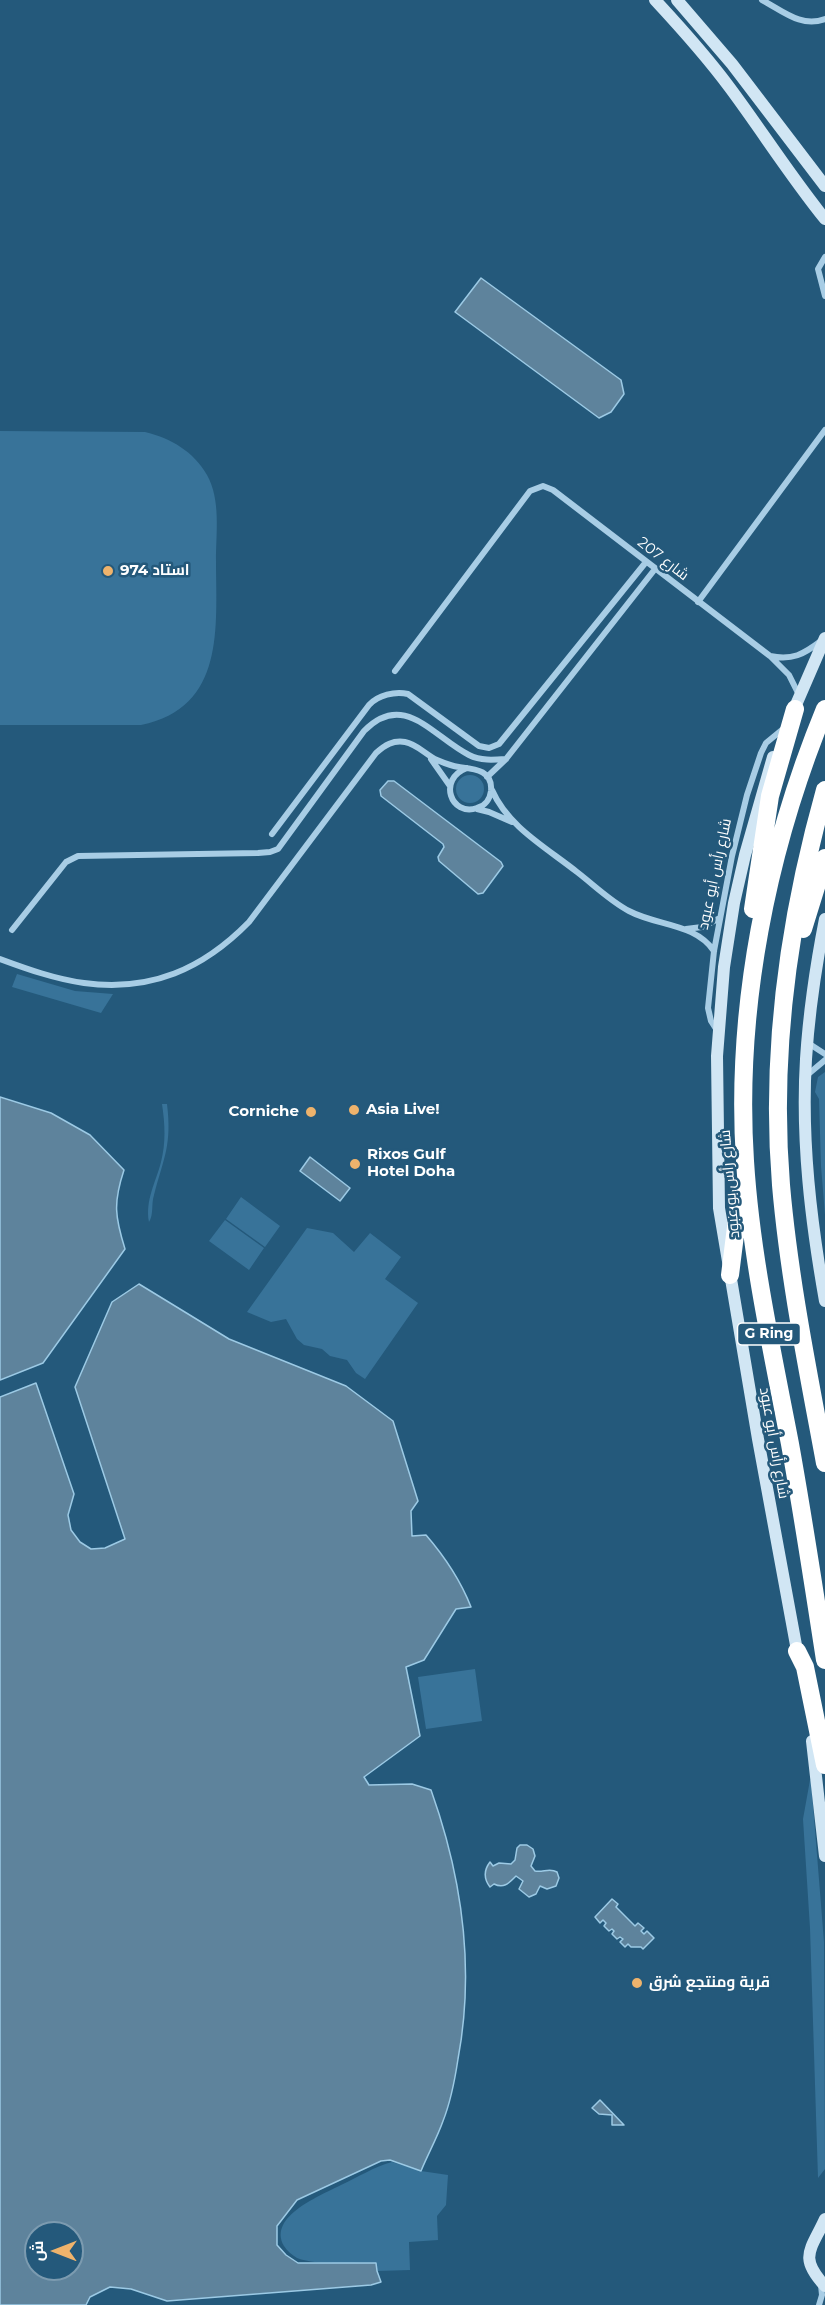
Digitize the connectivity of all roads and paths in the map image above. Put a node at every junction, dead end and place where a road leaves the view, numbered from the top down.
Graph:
1 (655, 0) edge
2 (677, 0) edge
3 (762, 0) edge
4 (825, 19) edge
5 (825, 186) edge
6 (825, 219) edge
7 (825, 257) edge
8 (825, 296) edge
9 (825, 430) edge
10 (646, 562) junction
11 (655, 568) junction
12 (698, 602) junction
13 (825, 638) edge
14 (770, 656) junction
15 (395, 671) dead end
16 (798, 704) junction
17 (825, 709) edge
18 (783, 729) junction
19 (429, 756) junction
20 (506, 759) junction
21 (489, 760) junction
22 (467, 768) junction
23 (485, 775) junction
24 (450, 786) junction
25 (491, 789) junction
26 (825, 790) edge
27 (476, 809) junction
28 (516, 824) junction
29 (272, 834) dead end
30 (825, 858) edge
31 (720, 918) junction
32 (825, 919) edge
33 (686, 929) junction
34 (12, 930) dead end
35 (714, 951) junction
36 (0, 959) edge
37 (783, 997) junction
38 (749, 1005) junction
39 (719, 1033) junction
40 (807, 1042) junction
41 (825, 1054) edge
42 (825, 1060) edge
43 (805, 1076) junction
44 (745, 1161) junction
45 (730, 1275) junction
46 (825, 1301) edge
47 (825, 1463) edge
48 (797, 1651) junction
49 (825, 1660) edge
50 (825, 1765) edge
51 (825, 1856) edge
52 (825, 2219) edge
53 (823, 2284) edge
54 (819, 2305) edge

1 - 6 street
2 - 5 street
3 - 4 street
7 - 8 street
9 - 12 street
10 - 11 street, شارع 207
10 - 15 street, شارع 207
10 - 29 street
11 - 12 street, شارع 207
11 - 20 street
12 - 14 street, شارع 207
13 - 14 street, شارع رأس أبو عبود
13 - 16 street, شارع رأس أبو عبود
14 - 16 street
16 - 18 street, شارع رأس أبو عبود
16 - 38 highway
17 - 38 highway, شارع رأس بو عبود / G Ring
18 - 31 street, شارع رأس أبو عبود
18 - 39 street, شارع رأس أبو عبود
19 - 22 street
19 - 24 street
19 - 36 street
20 - 21 street
20 - 23 street
21 - 23 street
21 - 34 street
22 - 23 street
22 - 24 street
23 - 25 street
24 - 27 street
25 - 27 street
25 - 28 street
26 - 37 highway, G Ring
27 - 28 street
28 - 33 street
30 - 37 highway
31 - 33 street
31 - 35 street, شارع رأس أبو عبود
32 - 40 street
33 - 35 street
35 - 39 street, شارع رأس أبو عبود
37 - 47 highway, G Ring
38 - 44 highway, شارع رأس بو عبود / G Ring
39 - 45 street, شارع رأس أبو عبود
40 - 41 street
40 - 43 street
42 - 43 street
43 - 46 street
44 - 45 highway
44 - 49 highway, شارع رأس بو عبود / G Ring
45 - 48 street, شارع رأس أبو عبود
48 - 50 highway
48 - 51 street, شارع رأس أبو عبود
52 - 53 street
53 - 54 street

